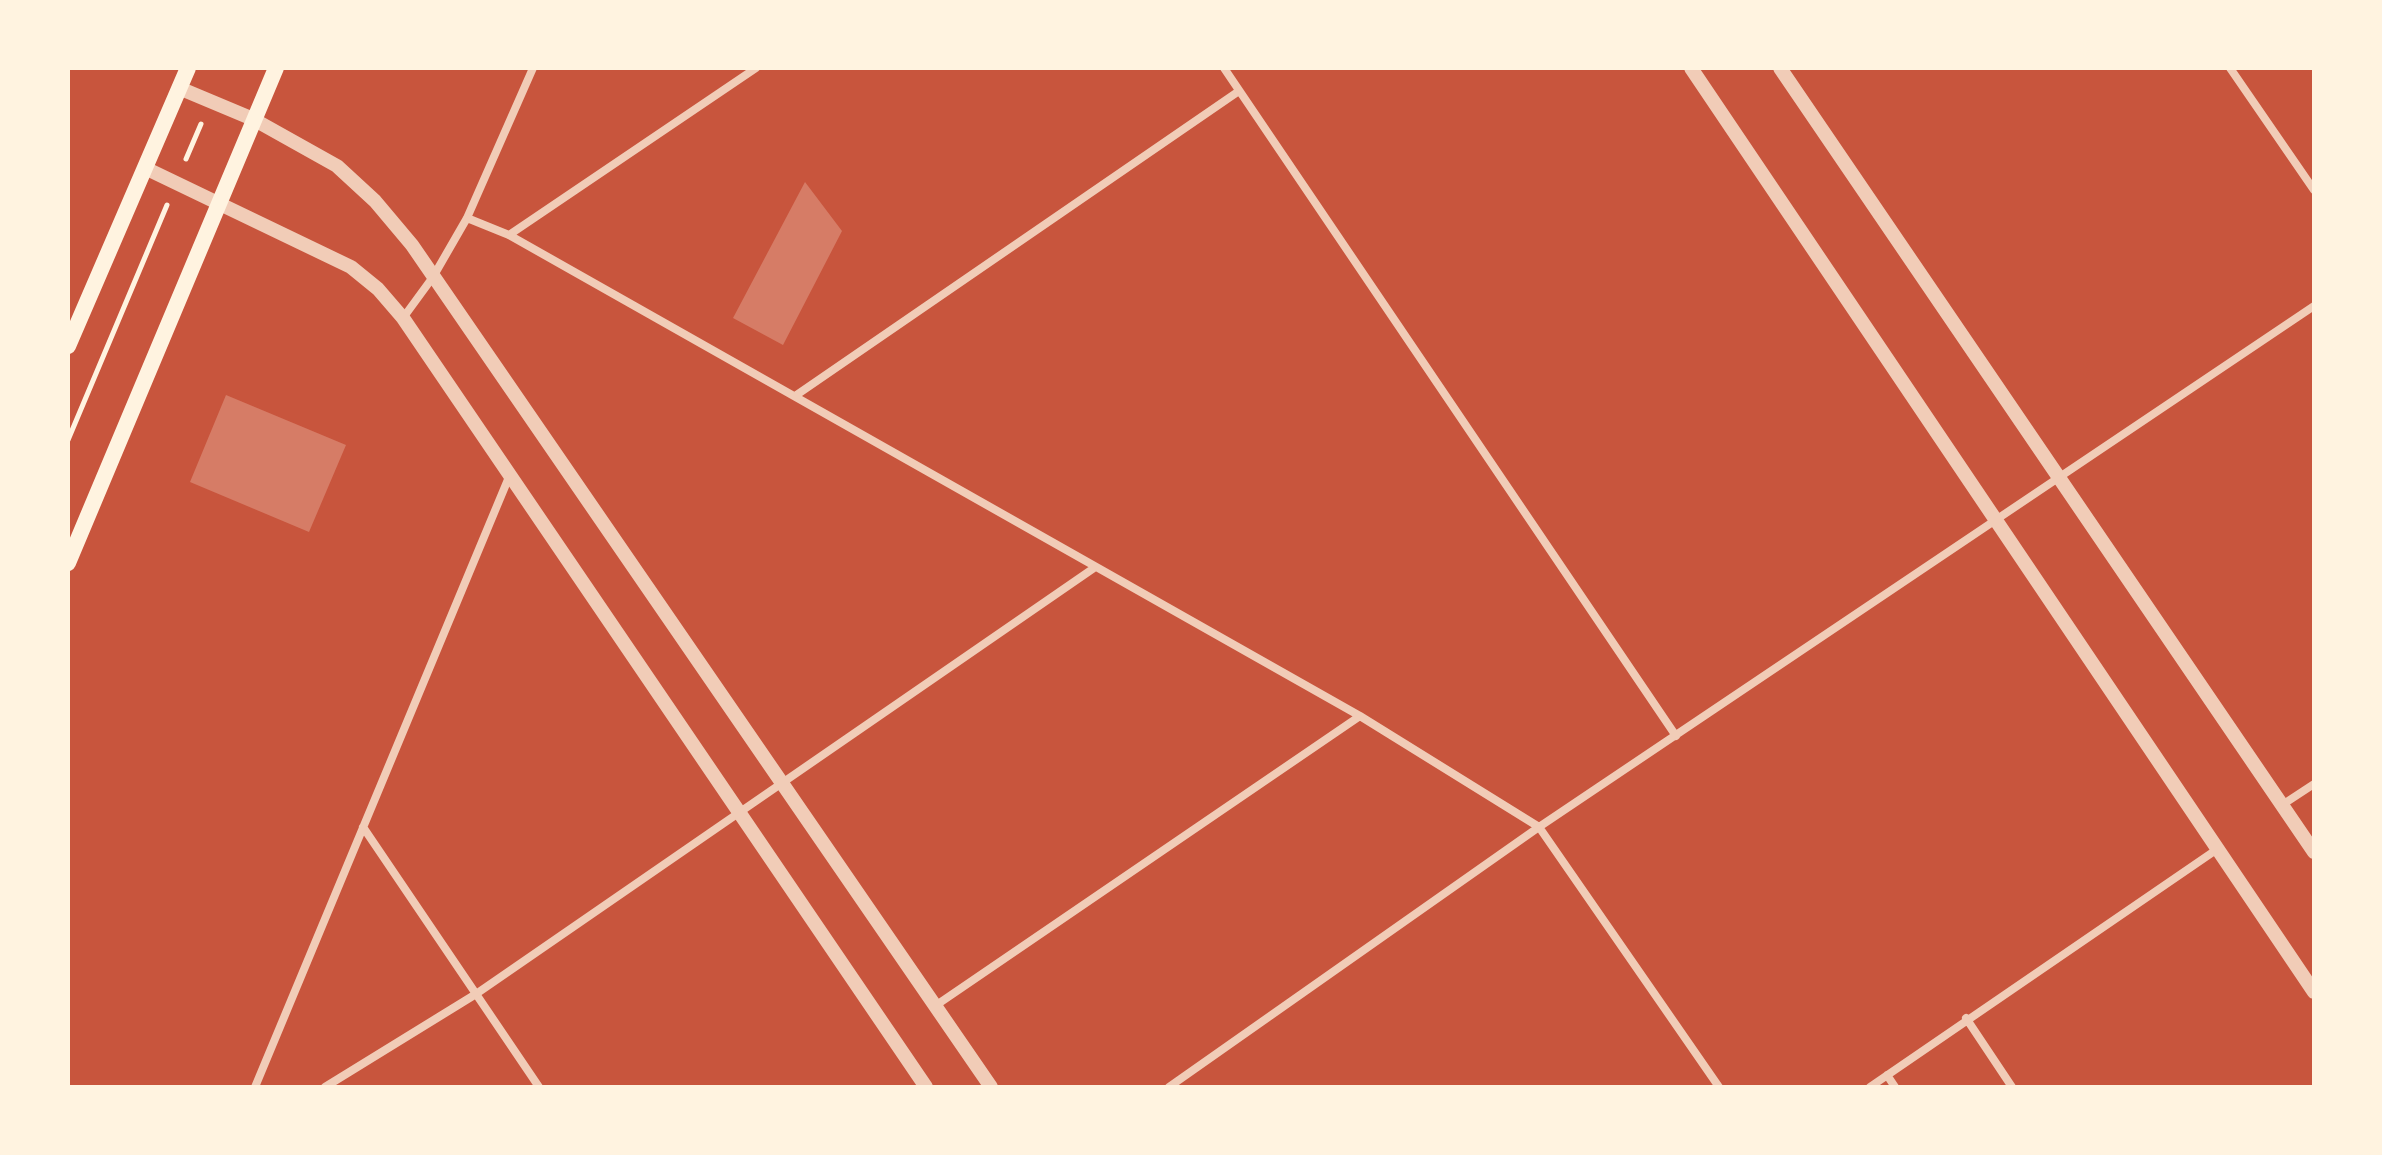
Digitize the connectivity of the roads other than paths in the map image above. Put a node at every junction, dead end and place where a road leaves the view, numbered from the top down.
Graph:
1 (188, 68) edge
2 (276, 68) edge
3 (533, 68) edge
4 (756, 68) edge
5 (1224, 68) edge
6 (1691, 68) edge
7 (1780, 68) edge
8 (2230, 68) edge
9 (179, 88) junction
10 (1239, 91) junction
11 (253, 119) junction
12 (145, 168) junction
13 (2314, 190) edge
14 (220, 203) junction
15 (467, 218) junction
16 (509, 235) junction
17 (433, 277) junction
18 (2314, 306) edge
19 (403, 318) junction
20 (68, 346) edge
21 (795, 396) junction
22 (509, 477) junction
23 (2061, 479) junction
24 (1999, 521) junction
25 (68, 563) edge
26 (1094, 568) junction
27 (1360, 716) junction
28 (1676, 736) junction
29 (784, 784) junction
30 (2314, 784) edge
31 (2282, 805) junction
32 (739, 814) junction
33 (363, 827) junction
34 (1539, 827) junction
35 (2216, 850) junction
36 (2314, 852) edge
37 (2314, 992) edge
38 (476, 994) junction
39 (935, 1006) junction
40 (1966, 1018) junction
41 (1887, 1075) junction
42 (255, 1087) edge
43 (325, 1087) edge
44 (539, 1087) edge
45 (926, 1087) edge
46 (991, 1087) edge
47 (1169, 1087) edge
48 (1719, 1087) edge
49 (1870, 1087) edge
50 (1895, 1087) edge
51 (2012, 1087) edge

1 - 9 main road
2 - 11 main road
3 - 15 street
4 - 16 street
5 - 10 street
6 - 24 street
7 - 23 street
8 - 13 street
9 - 11 street
9 - 12 main road
10 - 21 street
10 - 28 street
11 - 14 main road
11 - 17 street
12 - 14 street
12 - 20 main road
14 - 19 street
14 - 25 main road
15 - 16 street
15 - 17 street
16 - 21 street
17 - 19 street
17 - 29 street
18 - 23 street
19 - 22 street
21 - 26 street
22 - 32 street
22 - 33 street
23 - 24 street
23 - 31 street
24 - 28 street
24 - 35 street
26 - 27 street
26 - 29 street
27 - 34 street
27 - 39 street
28 - 34 street
29 - 32 street
29 - 39 street
30 - 31 street
31 - 36 street
32 - 38 street
32 - 45 street
33 - 38 street
33 - 42 street
34 - 47 street
34 - 48 street
35 - 37 street
35 - 40 street
38 - 43 street
38 - 44 street
39 - 46 street
40 - 41 street
40 - 51 street
41 - 49 street
41 - 50 street

